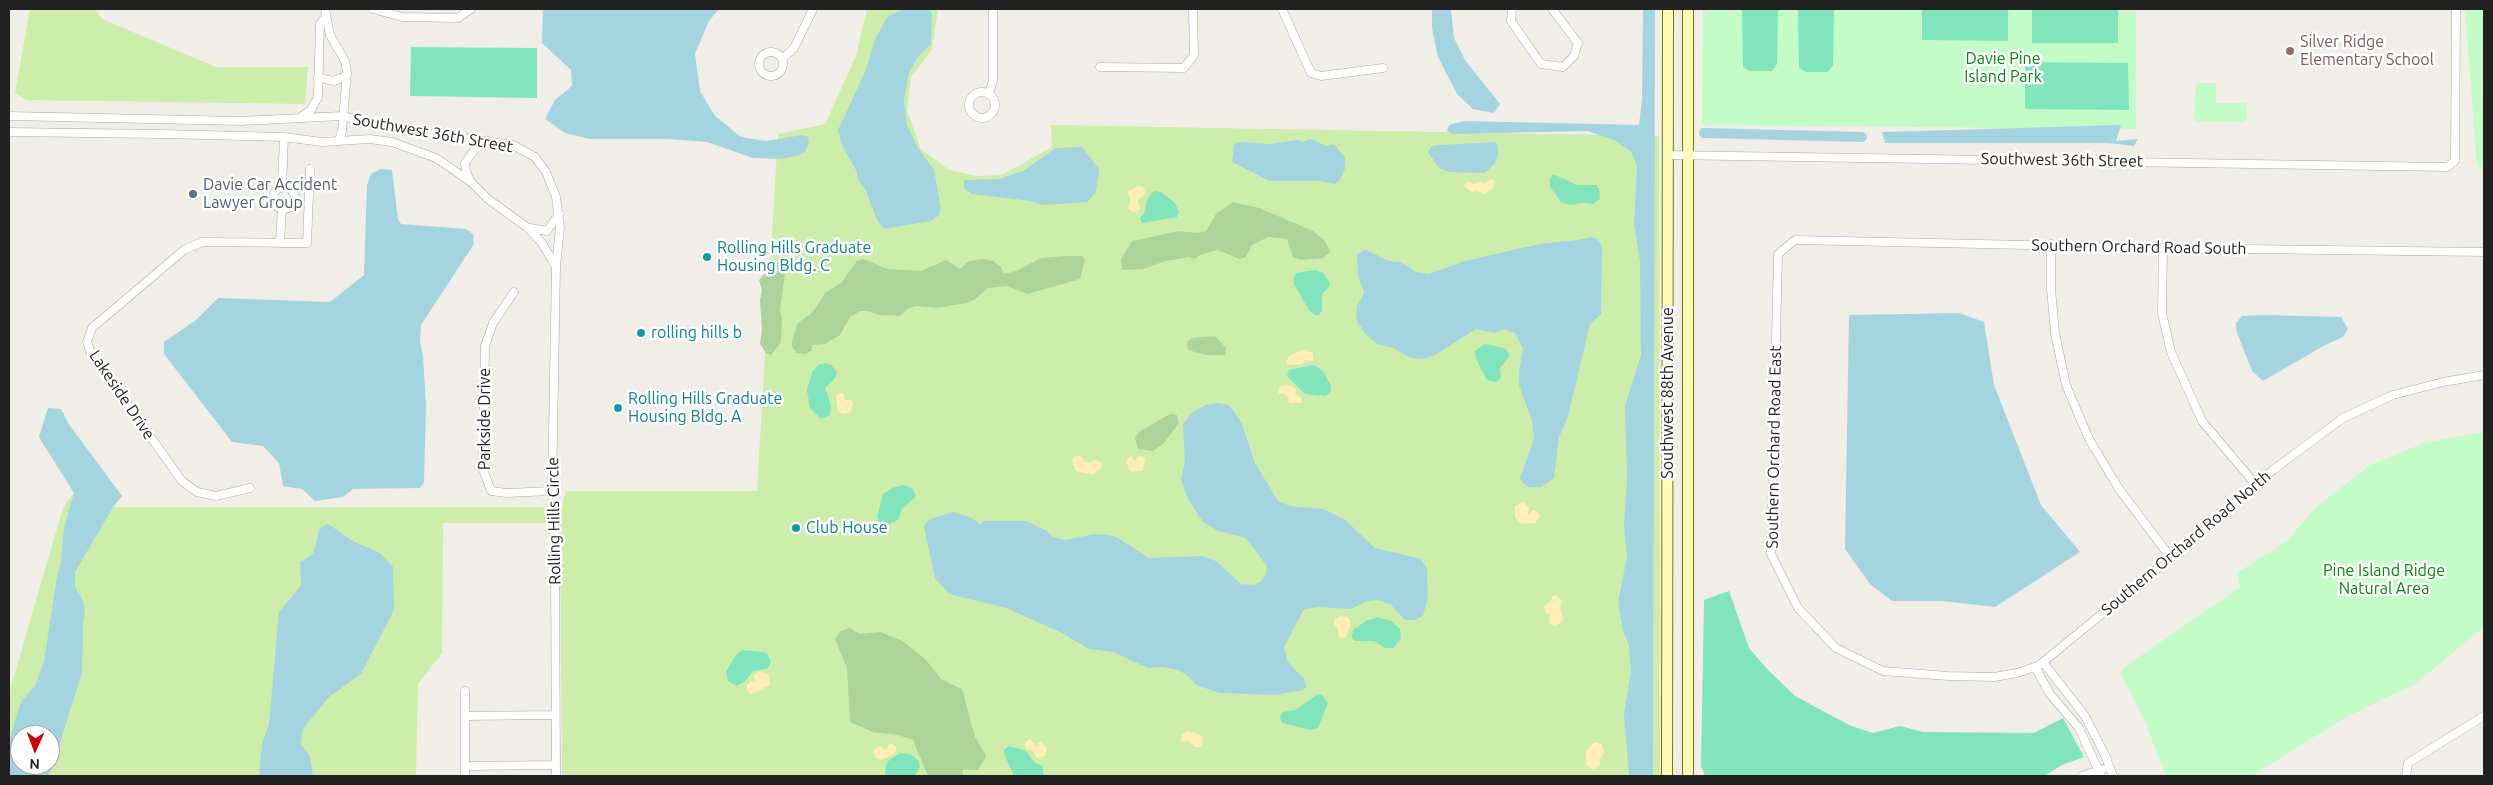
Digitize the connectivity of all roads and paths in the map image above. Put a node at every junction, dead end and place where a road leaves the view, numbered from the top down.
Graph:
1 (373, 9) edge
2 (814, 9) edge
3 (993, 9) edge
4 (1193, 9) edge
5 (1282, 9) edge
6 (1512, 9) edge
7 (1552, 9) edge
8 (1668, 9) edge
9 (1688, 9) edge
10 (2456, 9) edge
11 (470, 10) edge
12 (325, 13) edge
13 (782, 59) dead end
14 (1100, 67) dead end
15 (1383, 68) dead end
16 (346, 76) junction
17 (318, 78) junction
18 (989, 94) dead end
19 (9, 116) edge
20 (302, 116) junction
21 (342, 116) junction
22 (162, 118) junction
23 (241, 121) junction
24 (9, 132) edge
25 (162, 134) junction
26 (241, 136) junction
27 (284, 137) junction
28 (339, 141) junction
29 (488, 141) junction
30 (1667, 155) junction
31 (1687, 155) junction
32 (310, 169) dead end
33 (471, 182) junction
34 (282, 188) junction
35 (282, 208) junction
36 (559, 214) junction
37 (528, 228) junction
38 (1794, 240) joint
39 (280, 243) junction
40 (2051, 244) junction
41 (2163, 248) junction
42 (2484, 252) edge
43 (556, 267) junction
44 (514, 292) dead end
45 (2484, 375) edge
46 (2256, 485) junction
47 (250, 488) dead end
48 (552, 491) junction
49 (2171, 558) junction
50 (2043, 662) junction
51 (2034, 667) junction
52 (1883, 671) joint
53 (465, 691) dead end
54 (555, 715) junction
55 (465, 716) junction
56 (2484, 716) edge
57 (556, 765) junction
58 (465, 766) junction
59 (2110, 766) junction
60 (2100, 773) edge
61 (465, 776) edge
62 (556, 776) edge
63 (1667, 776) edge
64 (1688, 776) edge
65 (2082, 776) edge
66 (2113, 776) edge
67 (2406, 776) edge

1 - 11 street
2 - 13 street
3 - 18 street
4 - 14 street
5 - 15 street
6 - 7 street
8 - 30 main road, Southwest 88th Avenue
9 - 31 main road, Southwest 88th Avenue
10 - 31 street, Southwest 36th Street
12 - 16 street
12 - 17 street
16 - 17 street
16 - 21 street
17 - 20 street
19 - 22 street, Southwest 36th Street
20 - 21 street, Southwest 36th Street
20 - 23 street, Southwest 36th Street
21 - 28 street
21 - 29 street, Southwest 36th Street
22 - 23 street, Southwest 36th Street
22 - 25 street
23 - 26 street
24 - 25 street, Southwest 36th Street
25 - 26 street, Southwest 36th Street
26 - 27 street, Southwest 36th Street
27 - 28 street, Southwest 36th Street
27 - 34 street
28 - 33 street, Southwest 36th Street
29 - 33 street
29 - 36 street, Southwest 36th Street
30 - 31 street, Southwest 36th Street
30 - 63 main road, Southwest 88th Avenue
31 - 64 main road, Southwest 88th Avenue
32 - 39 street, Lakeside Drive
33 - 37 street, Southwest 36th Street
34 - 35 street
34 - 35 street
35 - 39 street
36 - 37 street
36 - 43 street, Southwest 36th Street
37 - 43 street, Southwest 36th Street
38 - 40 street, Southern Orchard Road South
38 - 52 street, Southern Orchard Road East
39 - 47 street, Lakeside Drive
40 - 41 street, Southern Orchard Road South
40 - 49 street
41 - 42 street, Southern Orchard Road South
41 - 46 street
43 - 48 street, Rolling Hills Circle
44 - 48 street, Parkside Drive
45 - 46 street, Southern Orchard Road North
46 - 49 street, Southern Orchard Road North
48 - 54 street, Rolling Hills Circle
49 - 50 street, Southern Orchard Road North
50 - 51 street, Southern Orchard Road North
50 - 59 street
51 - 52 street, Southern Orchard Road North
51 - 60 street
53 - 55 street
54 - 55 street
54 - 57 street, Rolling Hills Circle
55 - 58 street
56 - 67 street
57 - 58 street
57 - 62 street, Rolling Hills Circle
58 - 61 street
59 - 60 street
59 - 66 street
60 - 65 street

